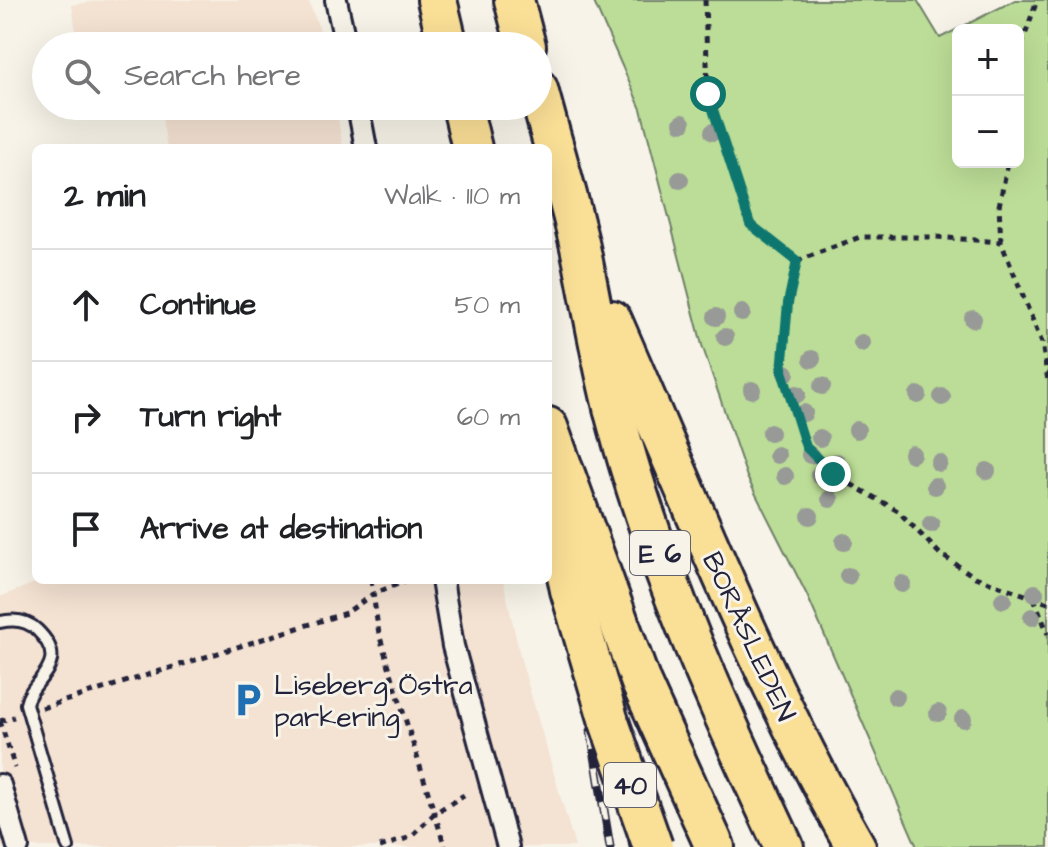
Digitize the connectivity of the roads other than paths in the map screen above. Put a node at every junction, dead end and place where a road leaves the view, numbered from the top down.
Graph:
1 (336, 0) edge
2 (437, 0) edge
3 (514, 0) edge
4 (343, 32) edge
5 (445, 32) edge
6 (522, 32) edge
7 (361, 120) edge
8 (465, 120) edge
9 (546, 120) edge
10 (365, 144) edge
11 (471, 144) edge
12 (579, 244) junction
13 (552, 438) edge
14 (552, 503) edge
15 (443, 584) edge
16 (0, 622) edge
17 (0, 785) edge
18 (18, 847) edge
19 (68, 847) edge
20 (508, 847) edge
21 (653, 847) edge
22 (715, 847) edge
23 (784, 847) edge
24 (856, 847) edge

1 - 4 street
2 - 5 highway
3 - 6 highway
7 - 10 street
8 - 11 highway
9 - 12 highway, E 6
12 - 23 highway, E 6
12 - 24 highway, BORÅSLEDEN
13 - 22 highway, E 6
14 - 21 highway, 40, bridge
15 - 20 street
16 - 19 lane
17 - 18 street

